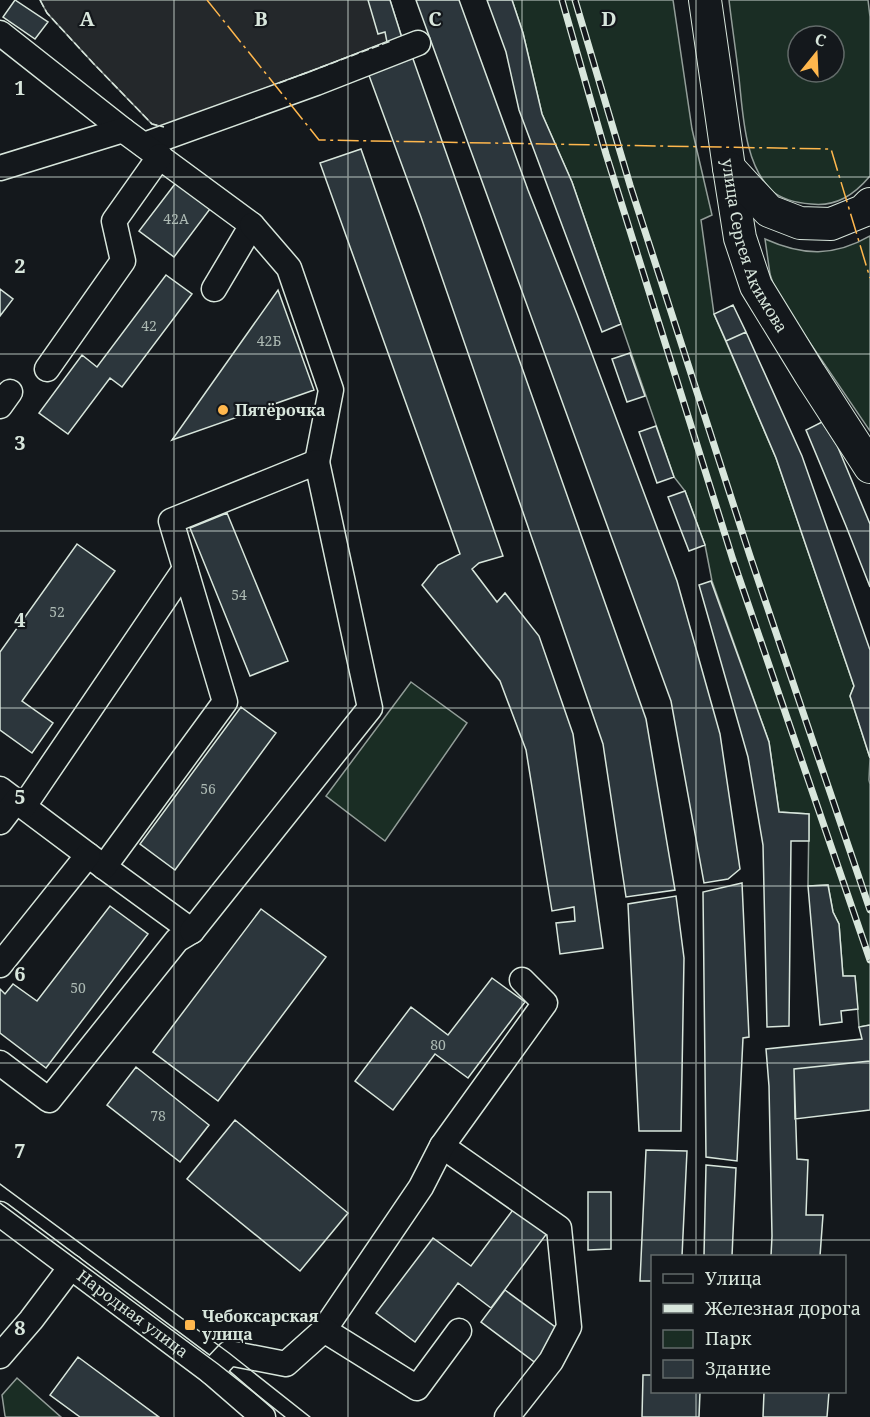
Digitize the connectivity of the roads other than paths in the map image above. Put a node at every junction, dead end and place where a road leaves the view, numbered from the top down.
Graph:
1 (705, 0) edge
2 (0, 33) edge
3 (418, 43) dead end
4 (123, 130) junction
5 (152, 151) junction
6 (0, 168) edge
7 (729, 168) junction
8 (870, 204) edge
9 (252, 225) junction
10 (214, 289) dead end
11 (47, 369) dead end
12 (316, 462) junction
13 (870, 467) edge
14 (185, 569) junction
15 (13, 799) edge
16 (0, 822) edge
17 (96, 861) junction
18 (192, 930) junction
19 (0, 965) edge
20 (522, 980) dead end
21 (0, 1063) edge
22 (442, 1146) junction
23 (0, 1214) edge
24 (71, 1267) junction
25 (324, 1330) junction
26 (459, 1331) dead end
27 (0, 1356) edge
28 (211, 1372) junction
29 (263, 1417) edge
30 (507, 1417) edge

1 - 7 main road, улица Сергея Акимова
2 - 4 street
3 - 5 street
4 - 5 street
4 - 6 street
5 - 9 street
5 - 11 street
7 - 8 main road
7 - 13 main road, улица Сергея Акимова
9 - 10 street
9 - 12 street
12 - 14 street
12 - 18 street
14 - 15 street
14 - 17 street
15 - 16 street
15 - 17 street
17 - 18 street
17 - 19 street
18 - 21 street
20 - 22 street
22 - 25 street
22 - 30 street
23 - 24 street, Народная улица
24 - 27 street
24 - 28 street, Народная улица
25 - 26 street
25 - 28 street
28 - 29 street, Народная улица

